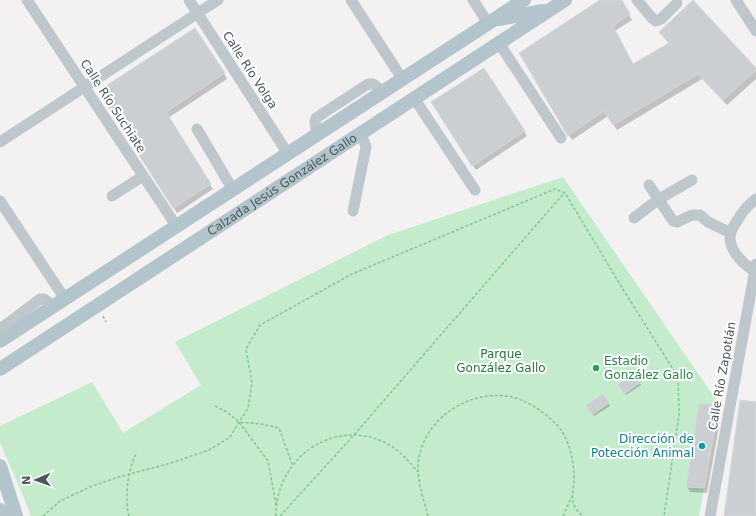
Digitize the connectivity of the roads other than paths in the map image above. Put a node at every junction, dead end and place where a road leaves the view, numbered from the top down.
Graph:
1 (189, 0) edge
2 (218, 0) edge
3 (351, 0) edge
4 (473, 0) edge
5 (524, 0) edge
6 (565, 0) edge
7 (637, 0) edge
8 (736, 0) edge
9 (32, 2) edge
10 (677, 3) dead end
11 (550, 10) junction
12 (198, 13) junction
13 (490, 22) junction
14 (756, 31) edge
15 (499, 43) junction
16 (403, 80) junction
17 (85, 87) junction
18 (414, 98) junction
19 (197, 129) dead end
20 (361, 133) junction
21 (562, 138) dead end
22 (0, 142) edge
23 (288, 154) junction
24 (143, 176) junction
25 (692, 180) dead end
26 (650, 185) dead end
27 (233, 190) junction
28 (475, 190) dead end
29 (112, 196) dead end
30 (659, 199) junction
31 (756, 199) edge
32 (0, 201) edge
33 (353, 211) dead end
34 (634, 218) dead end
35 (177, 227) junction
36 (731, 233) junction
37 (755, 268) edge
38 (60, 303) junction
39 (0, 329) edge
40 (0, 341) edge
41 (0, 369) edge
42 (0, 466) edge
43 (0, 510) edge
44 (2, 516) edge
45 (16, 516) edge
46 (710, 516) edge

1 - 12 street, Calle Río Volga
2 - 12 street
3 - 16 street
4 - 13 street
5 - 13 main road, Calzada Jesús González Gallo
6 - 11 main road, Calzada Jesús González Gallo
7 - 10 street
8 - 14 street
9 - 17 street, Calle Río Suchiate
11 - 13 main road
11 - 15 main road, Calzada Jesús González Gallo
12 - 17 street
12 - 23 street, Calle Río Volga
13 - 16 main road, Calzada Jesús González Gallo
15 - 18 main road, Calzada Jesús González Gallo
15 - 21 street
16 - 23 main road, Calzada Jesús González Gallo
17 - 22 street
17 - 24 street, Calle Río Suchiate
18 - 20 main road, Calzada Jesús González Gallo
18 - 28 street
19 - 27 street
20 - 33 street
20 - 41 main road, Calzada Jesús González Gallo
23 - 27 main road, Calzada Jesús González Gallo
24 - 29 street
24 - 35 street, Calle Río Suchiate
25 - 30 street
26 - 30 street
27 - 35 main road, Calzada Jesús González Gallo
30 - 34 street
30 - 36 street
31 - 36 street
32 - 38 street
35 - 38 main road, Calzada Jesús González Gallo
36 - 37 street
37 - 46 street, Calle Río Zapotlán
38 - 39 street
38 - 40 main road, Calzada Jesús González Gallo
42 - 45 main road
43 - 44 main road

